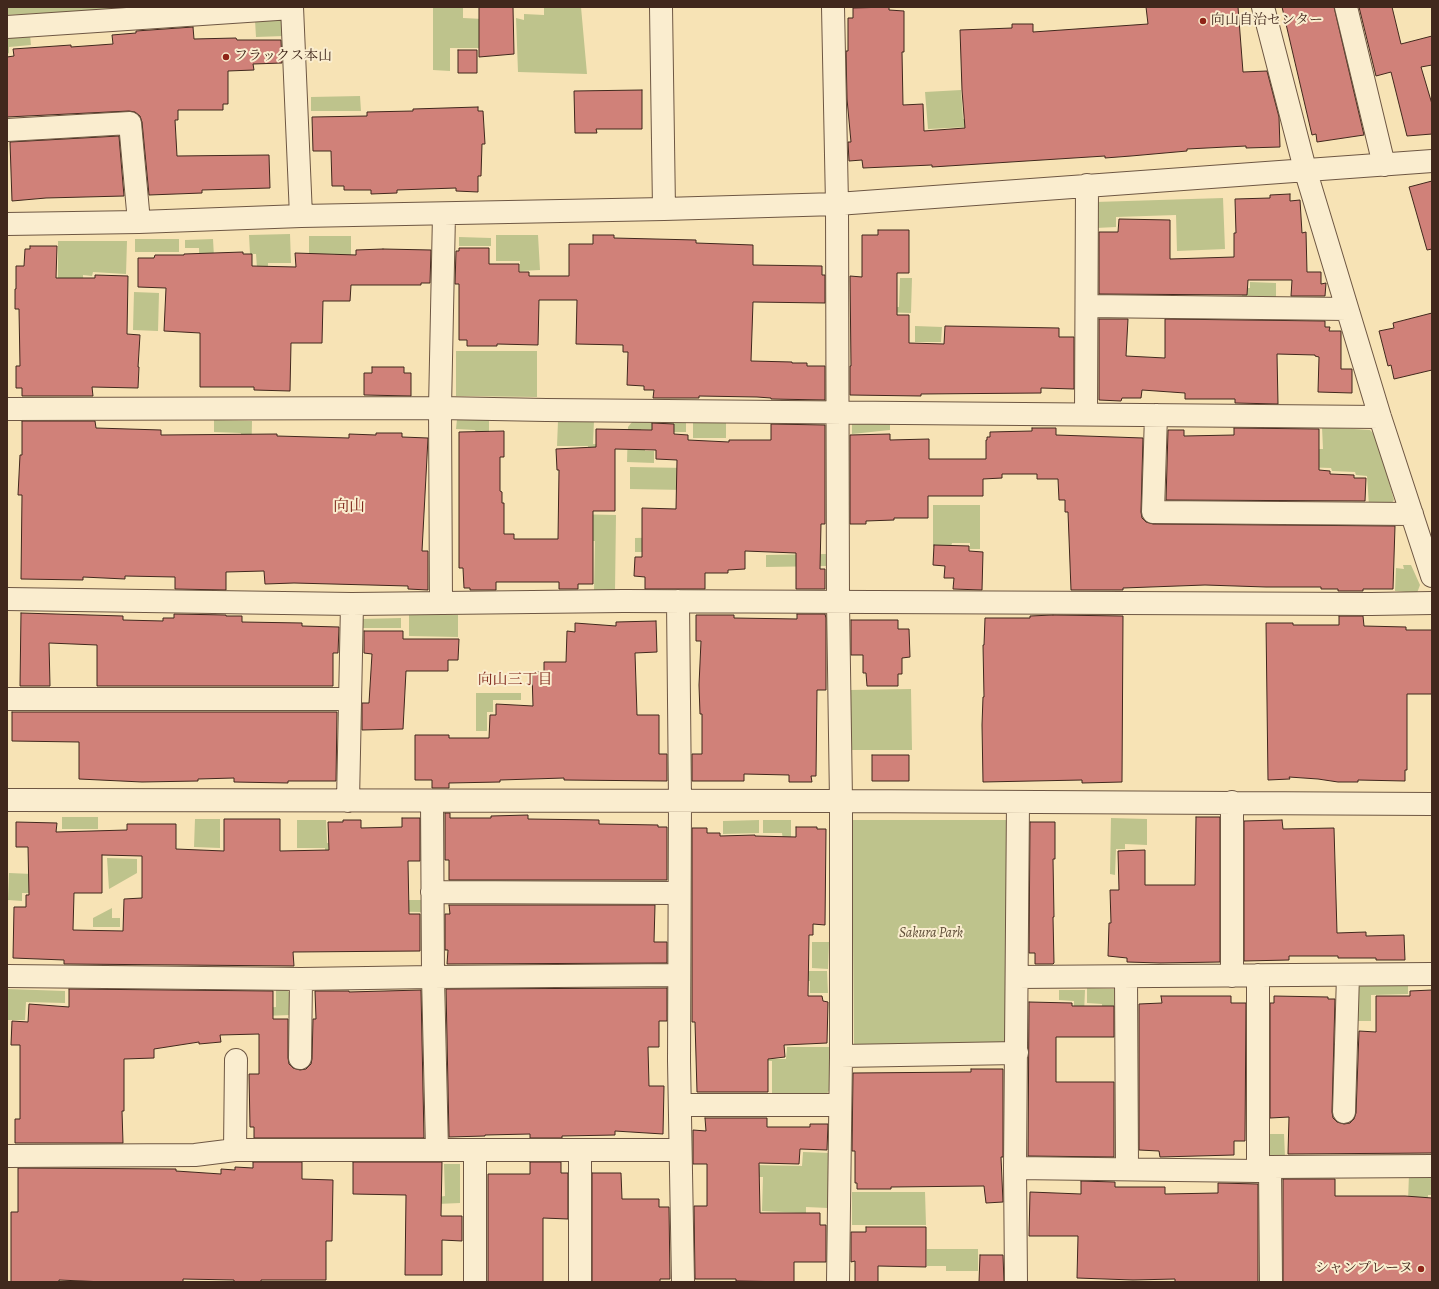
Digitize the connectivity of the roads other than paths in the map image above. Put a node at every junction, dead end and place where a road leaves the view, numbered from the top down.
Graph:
1 (292, 7) edge
2 (661, 7) edge
3 (833, 7) edge
4 (1263, 7) edge
5 (1346, 7) edge
6 (7, 27) edge
7 (7, 130) edge
8 (1432, 161) edge
9 (1384, 164) junction
10 (1305, 169) junction
11 (1087, 185) junction
12 (837, 204) junction
13 (664, 209) junction
14 (444, 214) junction
15 (301, 216) junction
16 (139, 222) junction
17 (7, 224) edge
18 (1087, 306) junction
19 (1348, 308) junction
20 (440, 408) junction
21 (7, 409) edge
22 (838, 412) junction
23 (1086, 414) junction
24 (1156, 415) junction
25 (1380, 417) junction
26 (1412, 514) junction
27 (1432, 576) edge
28 (7, 599) edge
29 (678, 601) junction
30 (838, 602) junction
31 (441, 603) junction
32 (1432, 603) edge
33 (352, 604) junction
34 (7, 699) edge
35 (350, 699) junction
36 (7, 800) edge
37 (348, 801) junction
38 (432, 801) junction
39 (680, 801) junction
40 (841, 801) junction
41 (1018, 802) junction
42 (1232, 802) junction
43 (1432, 804) edge
44 (432, 892) junction
45 (679, 893) junction
46 (1432, 974) edge
47 (679, 975) junction
48 (1258, 975) junction
49 (1348, 975) junction
50 (7, 976) edge
51 (1232, 976) junction
52 (433, 977) junction
53 (1017, 977) junction
54 (1126, 977) junction
55 (301, 979) junction
56 (1017, 1054) junction
57 (841, 1056) junction
58 (300, 1058) dead end
59 (236, 1060) dead end
60 (680, 1105) junction
61 (840, 1105) junction
62 (1344, 1112) dead end
63 (235, 1150) junction
64 (437, 1150) junction
65 (475, 1150) junction
66 (580, 1150) junction
67 (680, 1150) junction
68 (7, 1156) edge
69 (1432, 1166) edge
70 (1015, 1168) junction
71 (1127, 1168) junction
72 (1264, 1169) junction
73 (475, 1282) edge
74 (580, 1282) edge
75 (684, 1282) edge
76 (838, 1282) edge
77 (1016, 1282) edge
78 (1271, 1282) edge

1 - 6 street
1 - 15 street
2 - 13 street
3 - 12 street
4 - 10 street
5 - 9 street
7 - 16 street
8 - 9 street
9 - 10 street
10 - 11 street
10 - 19 street
11 - 12 street
11 - 18 street
12 - 13 street
12 - 22 street
13 - 14 street
14 - 15 street
14 - 20 street
15 - 16 street
16 - 17 street
18 - 19 street
18 - 23 street
19 - 25 street
20 - 21 street
20 - 22 street
20 - 31 street
22 - 23 street
22 - 30 street
23 - 24 street
24 - 25 street
24 - 26 street
25 - 26 street
26 - 27 street
28 - 33 street
29 - 30 street
29 - 31 street
29 - 39 street
30 - 32 street
30 - 40 street
31 - 33 street
33 - 35 street
34 - 35 street
35 - 37 street
36 - 37 street
37 - 38 street
38 - 39 street
38 - 44 street
39 - 40 street
39 - 45 street
40 - 41 street
40 - 57 street
41 - 42 street
41 - 53 street
42 - 43 street
42 - 51 street
44 - 45 street
44 - 52 street
45 - 47 street
46 - 49 street
47 - 52 street
47 - 60 street
48 - 49 street
48 - 51 street
48 - 72 street
49 - 62 street
50 - 55 street
51 - 54 street
52 - 55 street
52 - 64 street
53 - 54 street
53 - 56 street
54 - 71 street
55 - 58 street
56 - 57 street
56 - 70 street
57 - 61 street
59 - 63 street
60 - 61 street
60 - 67 street
61 - 76 street
63 - 64 street
63 - 68 street
64 - 65 street
65 - 66 street
65 - 73 street
66 - 67 street
66 - 74 street
67 - 75 street
69 - 72 street
70 - 71 street
70 - 77 street
71 - 72 street
72 - 78 street

